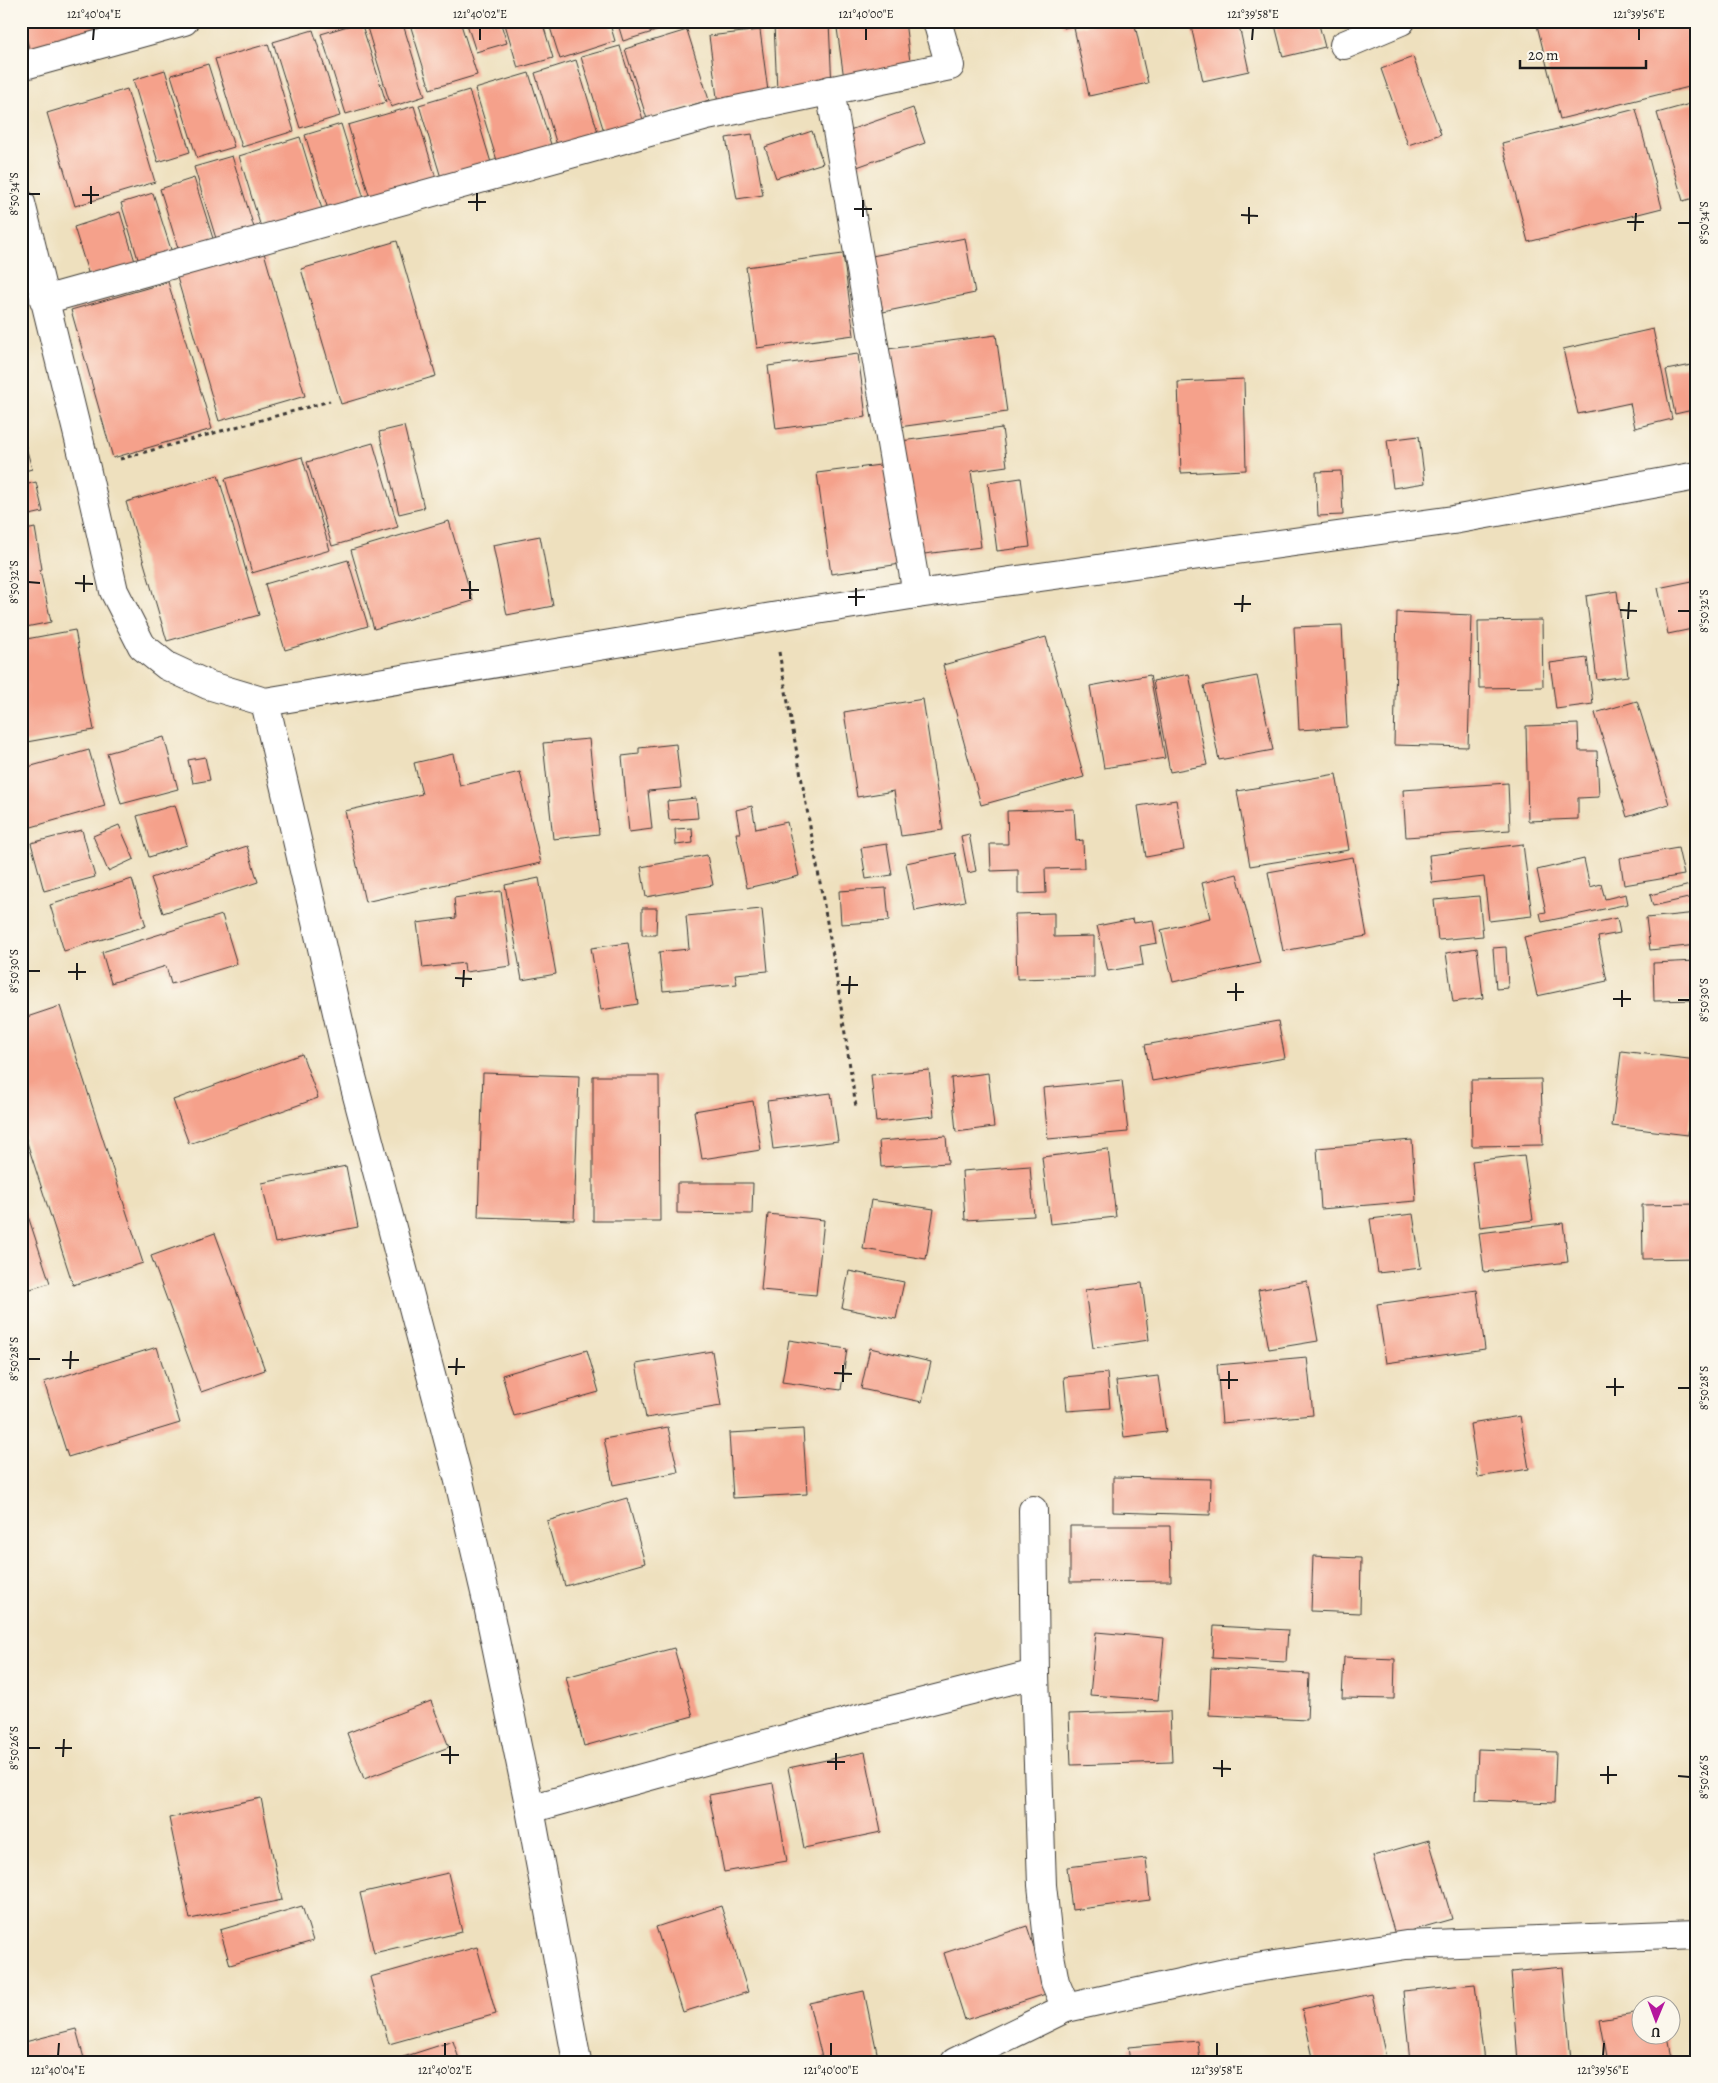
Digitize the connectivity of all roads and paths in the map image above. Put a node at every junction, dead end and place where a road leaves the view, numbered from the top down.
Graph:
1 (184, 21) edge
2 (937, 21) edge
3 (1401, 21) edge
4 (1344, 45) dead end
5 (21, 66) edge
6 (830, 90) junction
7 (21, 204) edge
8 (44, 300) junction
9 (330, 400) dead end
10 (86, 468) junction
11 (1697, 476) edge
12 (917, 594) junction
13 (772, 617) junction
14 (265, 702) junction
15 (856, 1107) dead end
16 (1033, 1510) dead end
17 (1036, 1674) junction
18 (530, 1809) junction
19 (1697, 1934) edge
20 (1066, 2008) junction
21 (577, 2062) edge
22 (955, 2062) edge

1 - 5 street
2 - 6 street
3 - 4 street
6 - 8 street
6 - 12 street
7 - 8 street
8 - 10 street
9 - 10 path
10 - 14 street
11 - 12 street
12 - 13 street
13 - 14 street
13 - 15 path
14 - 18 street
16 - 17 street
17 - 18 street
17 - 20 street
18 - 21 street
19 - 20 street
20 - 22 street

